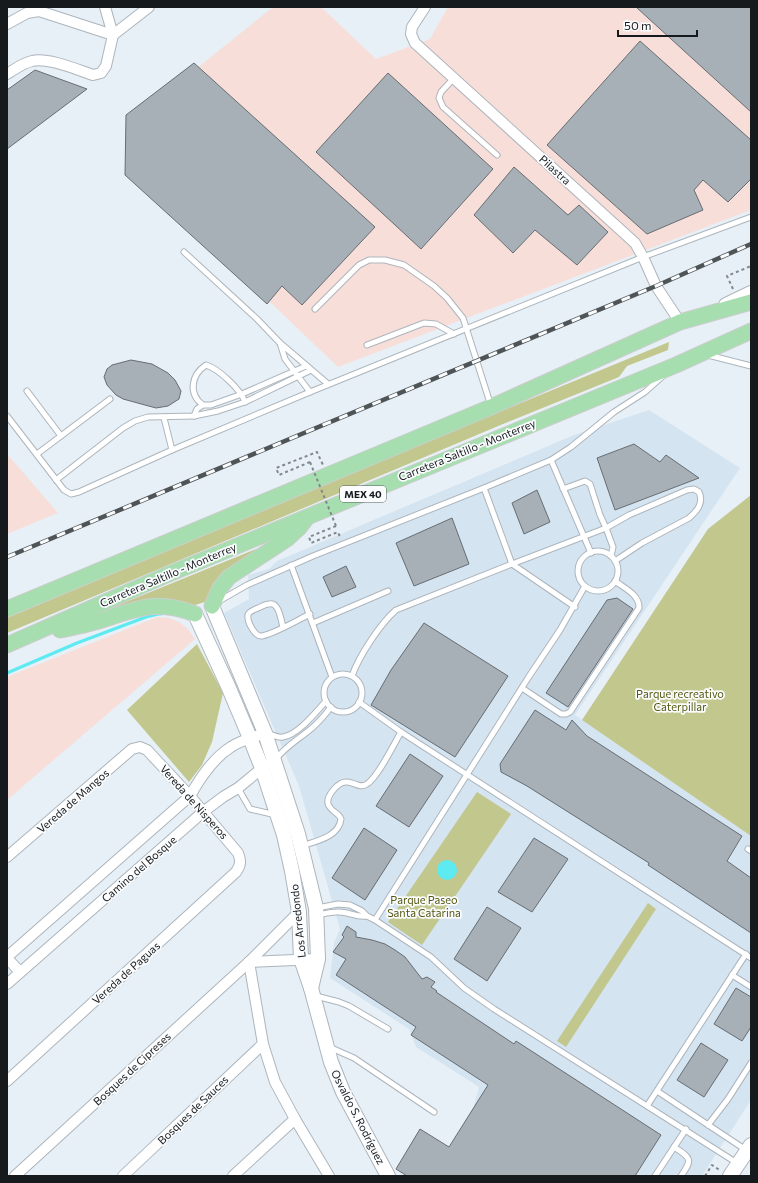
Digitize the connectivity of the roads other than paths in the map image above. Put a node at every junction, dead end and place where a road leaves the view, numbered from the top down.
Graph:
1 (105, 7) edge
2 (150, 7) edge
3 (422, 8) edge
4 (39, 9) edge
5 (7, 24) edge
6 (113, 35) junction
7 (7, 74) edge
8 (454, 78) junction
9 (497, 155) dead end
10 (751, 217) edge
11 (184, 252) dead end
12 (643, 257) junction
13 (751, 293) edge
14 (744, 300) edge
15 (315, 309) dead end
16 (680, 322) junction
17 (466, 330) junction
18 (751, 331) edge
19 (454, 334) junction
20 (280, 343) junction
21 (366, 345) dead end
22 (702, 353) junction
23 (676, 364) junction
24 (306, 366) junction
25 (751, 366) edge
26 (312, 370) junction
27 (294, 371) junction
28 (299, 377) junction
29 (328, 384) junction
30 (27, 391) dead end
31 (310, 392) junction
32 (242, 394) junction
33 (110, 399) dead end
34 (245, 402) junction
35 (203, 405) junction
36 (491, 407) junction
37 (7, 416) edge
38 (194, 416) junction
39 (164, 418) junction
40 (61, 436) junction
41 (172, 450) junction
42 (37, 454) junction
43 (551, 460) junction
44 (56, 480) junction
45 (484, 488) junction
46 (563, 489) junction
47 (307, 516) junction
48 (606, 528) junction
49 (583, 536) junction
50 (592, 552) junction
51 (611, 556) junction
52 (615, 561) junction
53 (512, 564) junction
54 (291, 565) junction
55 (615, 581) junction
56 (585, 586) junction
57 (388, 591) dead end
58 (575, 607) junction
59 (7, 609) edge
60 (203, 610) junction
61 (310, 614) junction
62 (313, 623) junction
63 (283, 628) junction
64 (41, 631) junction
65 (7, 645) edge
66 (352, 676) junction
67 (332, 677) junction
68 (522, 688) junction
69 (326, 701) junction
70 (359, 702) junction
71 (331, 707) junction
72 (401, 732) junction
73 (265, 733) junction
74 (250, 738) junction
75 (140, 747) joint
76 (275, 759) junction
77 (262, 768) junction
78 (467, 774) junction
79 (238, 788) junction
80 (190, 796) junction
81 (203, 812) junction
82 (277, 815) junction
83 (301, 846) junction
84 (7, 857) edge
85 (241, 863) joint
86 (299, 912) junction
87 (317, 912) junction
88 (367, 916) junction
89 (375, 920) junction
90 (746, 954) junction
91 (7, 957) edge
92 (751, 958) edge
93 (301, 959) junction
94 (318, 959) junction
95 (249, 962) junction
96 (20, 972) junction
97 (732, 974) junction
98 (7, 984) edge
99 (751, 987) edge
100 (312, 992) junction
101 (388, 1030) dead end
102 (262, 1044) junction
103 (326, 1046) junction
104 (751, 1063) edge
105 (7, 1081) edge
106 (657, 1091) junction
107 (648, 1106) junction
108 (434, 1112) dead end
109 (295, 1119) junction
110 (708, 1125) junction
111 (686, 1129) junction
112 (674, 1147) junction
113 (749, 1148) edge
114 (738, 1163) junction
115 (727, 1174) edge
116 (15, 1176) edge
117 (123, 1176) edge
118 (233, 1176) edge
119 (329, 1176) edge
120 (388, 1176) edge
121 (655, 1176) edge
122 (681, 1176) edge

1 - 6 street
2 - 6 street
3 - 8 street, Pilastra
4 - 5 street
4 - 6 street
6 - 7 street
8 - 9 lane
8 - 12 street, Pilastra
10 - 12 lane
11 - 20 lane
12 - 16 street, Pilastra
12 - 17 lane
13 - 14 street, MEX 40
14 - 16 main road, MEX 40
15 - 17 lane
16 - 36 main road, MEX 40
17 - 19 lane
17 - 36 lane
18 - 22 main road, Carretera Saltillo - Monterrey / MEX 40
19 - 21 lane
19 - 29 lane
20 - 24 lane
20 - 27 lane
22 - 23 main road, Carretera Saltillo - Monterrey / MEX 40
22 - 25 lane
23 - 43 lane
23 - 47 main road, Carretera Saltillo - Monterrey / MEX 40
24 - 26 lane
24 - 27 lane
26 - 28 lane
26 - 29 lane
27 - 28 lane
27 - 32 lane
28 - 31 lane
28 - 34 lane
29 - 31 lane
30 - 40 lane
31 - 41 lane
32 - 34 lane
32 - 35 lane
32 - 35 lane
33 - 40 lane
34 - 38 lane
35 - 38 lane
36 - 59 main road, MEX 40
37 - 42 lane
38 - 39 lane
39 - 41 lane
39 - 44 lane
40 - 42 lane
41 - 44 lane
42 - 44 lane
43 - 45 lane
43 - 46 lane
45 - 53 lane
45 - 54 lane
46 - 48 lane
46 - 49 lane
47 - 60 main road
47 - 64 main road, Carretera Saltillo - Monterrey / MEX 40
48 - 49 lane
48 - 51 lane
48 - 52 lane
49 - 50 lane
49 - 53 lane
50 - 51 lane
50 - 56 lane
51 - 52 lane
52 - 55 lane
53 - 58 lane
53 - 66 lane
54 - 60 lane
54 - 61 lane
55 - 56 lane
55 - 68 lane
56 - 58 lane
57 - 62 lane
58 - 68 lane
60 - 64 main road
60 - 73 street, Los Arredondo
60 - 74 street, Los Arredondo
61 - 62 lane
61 - 63 lane
62 - 67 lane
63 - 63 lane
64 - 65 main road, Carretera Saltillo - Monterrey / MEX 40
66 - 67 lane
66 - 70 lane
67 - 69 lane
68 - 78 lane
69 - 71 lane
69 - 73 lane
70 - 71 lane
70 - 72 lane
71 - 76 lane
72 - 78 lane
72 - 83 lane
73 - 74 street, Camino del Bosque
73 - 76 street, Los Arredondo
74 - 77 street, Los Arredondo
74 - 80 street, Camino del Bosque
75 - 80 street, Vereda de Nisperos
75 - 84 street, Vereda de Mangos
76 - 77 street, Camino del Bosque
76 - 83 street, Los Arredondo
77 - 79 street, Camino del Bosque
77 - 82 street, Los Arredondo
78 - 89 lane
78 - 90 lane
79 - 81 street, Camino del Bosque
79 - 82 lane
80 - 81 street, Vereda de Nisperos
80 - 91 street, Camino del Bosque
81 - 85 street, Vereda de Nisperos
81 - 96 street, Camino del Bosque
82 - 86 street, Los Arredondo
83 - 87 street, Los Arredondo
85 - 105 street, Vereda de Paguas
86 - 93 street, Los Arredondo
86 - 95 street, Bosques de Cipreses
87 - 88 lane
87 - 88 lane
87 - 94 street, Los Arredondo
88 - 89 lane
89 - 107 lane
90 - 92 lane
90 - 97 lane
91 - 96 street
93 - 94 street
93 - 95 street
93 - 100 street, Los Arredondo
94 - 100 street, Los Arredondo
95 - 102 street
95 - 116 street, Bosques de Cipreses
96 - 98 street, Camino del Bosque
97 - 99 lane
97 - 106 lane
100 - 101 lane
100 - 103 street, Osvaldo S. Rodríguez
102 - 109 street
102 - 117 street, Bosques de Sauces
103 - 108 lane
103 - 120 street, Osvaldo S. Rodríguez
104 - 110 lane
106 - 107 lane
106 - 110 lane
107 - 111 lane
109 - 118 street
109 - 119 street
110 - 113 lane
111 - 112 lane
111 - 114 lane
112 - 121 lane
112 - 122 lane
113 - 114 street
114 - 115 street

